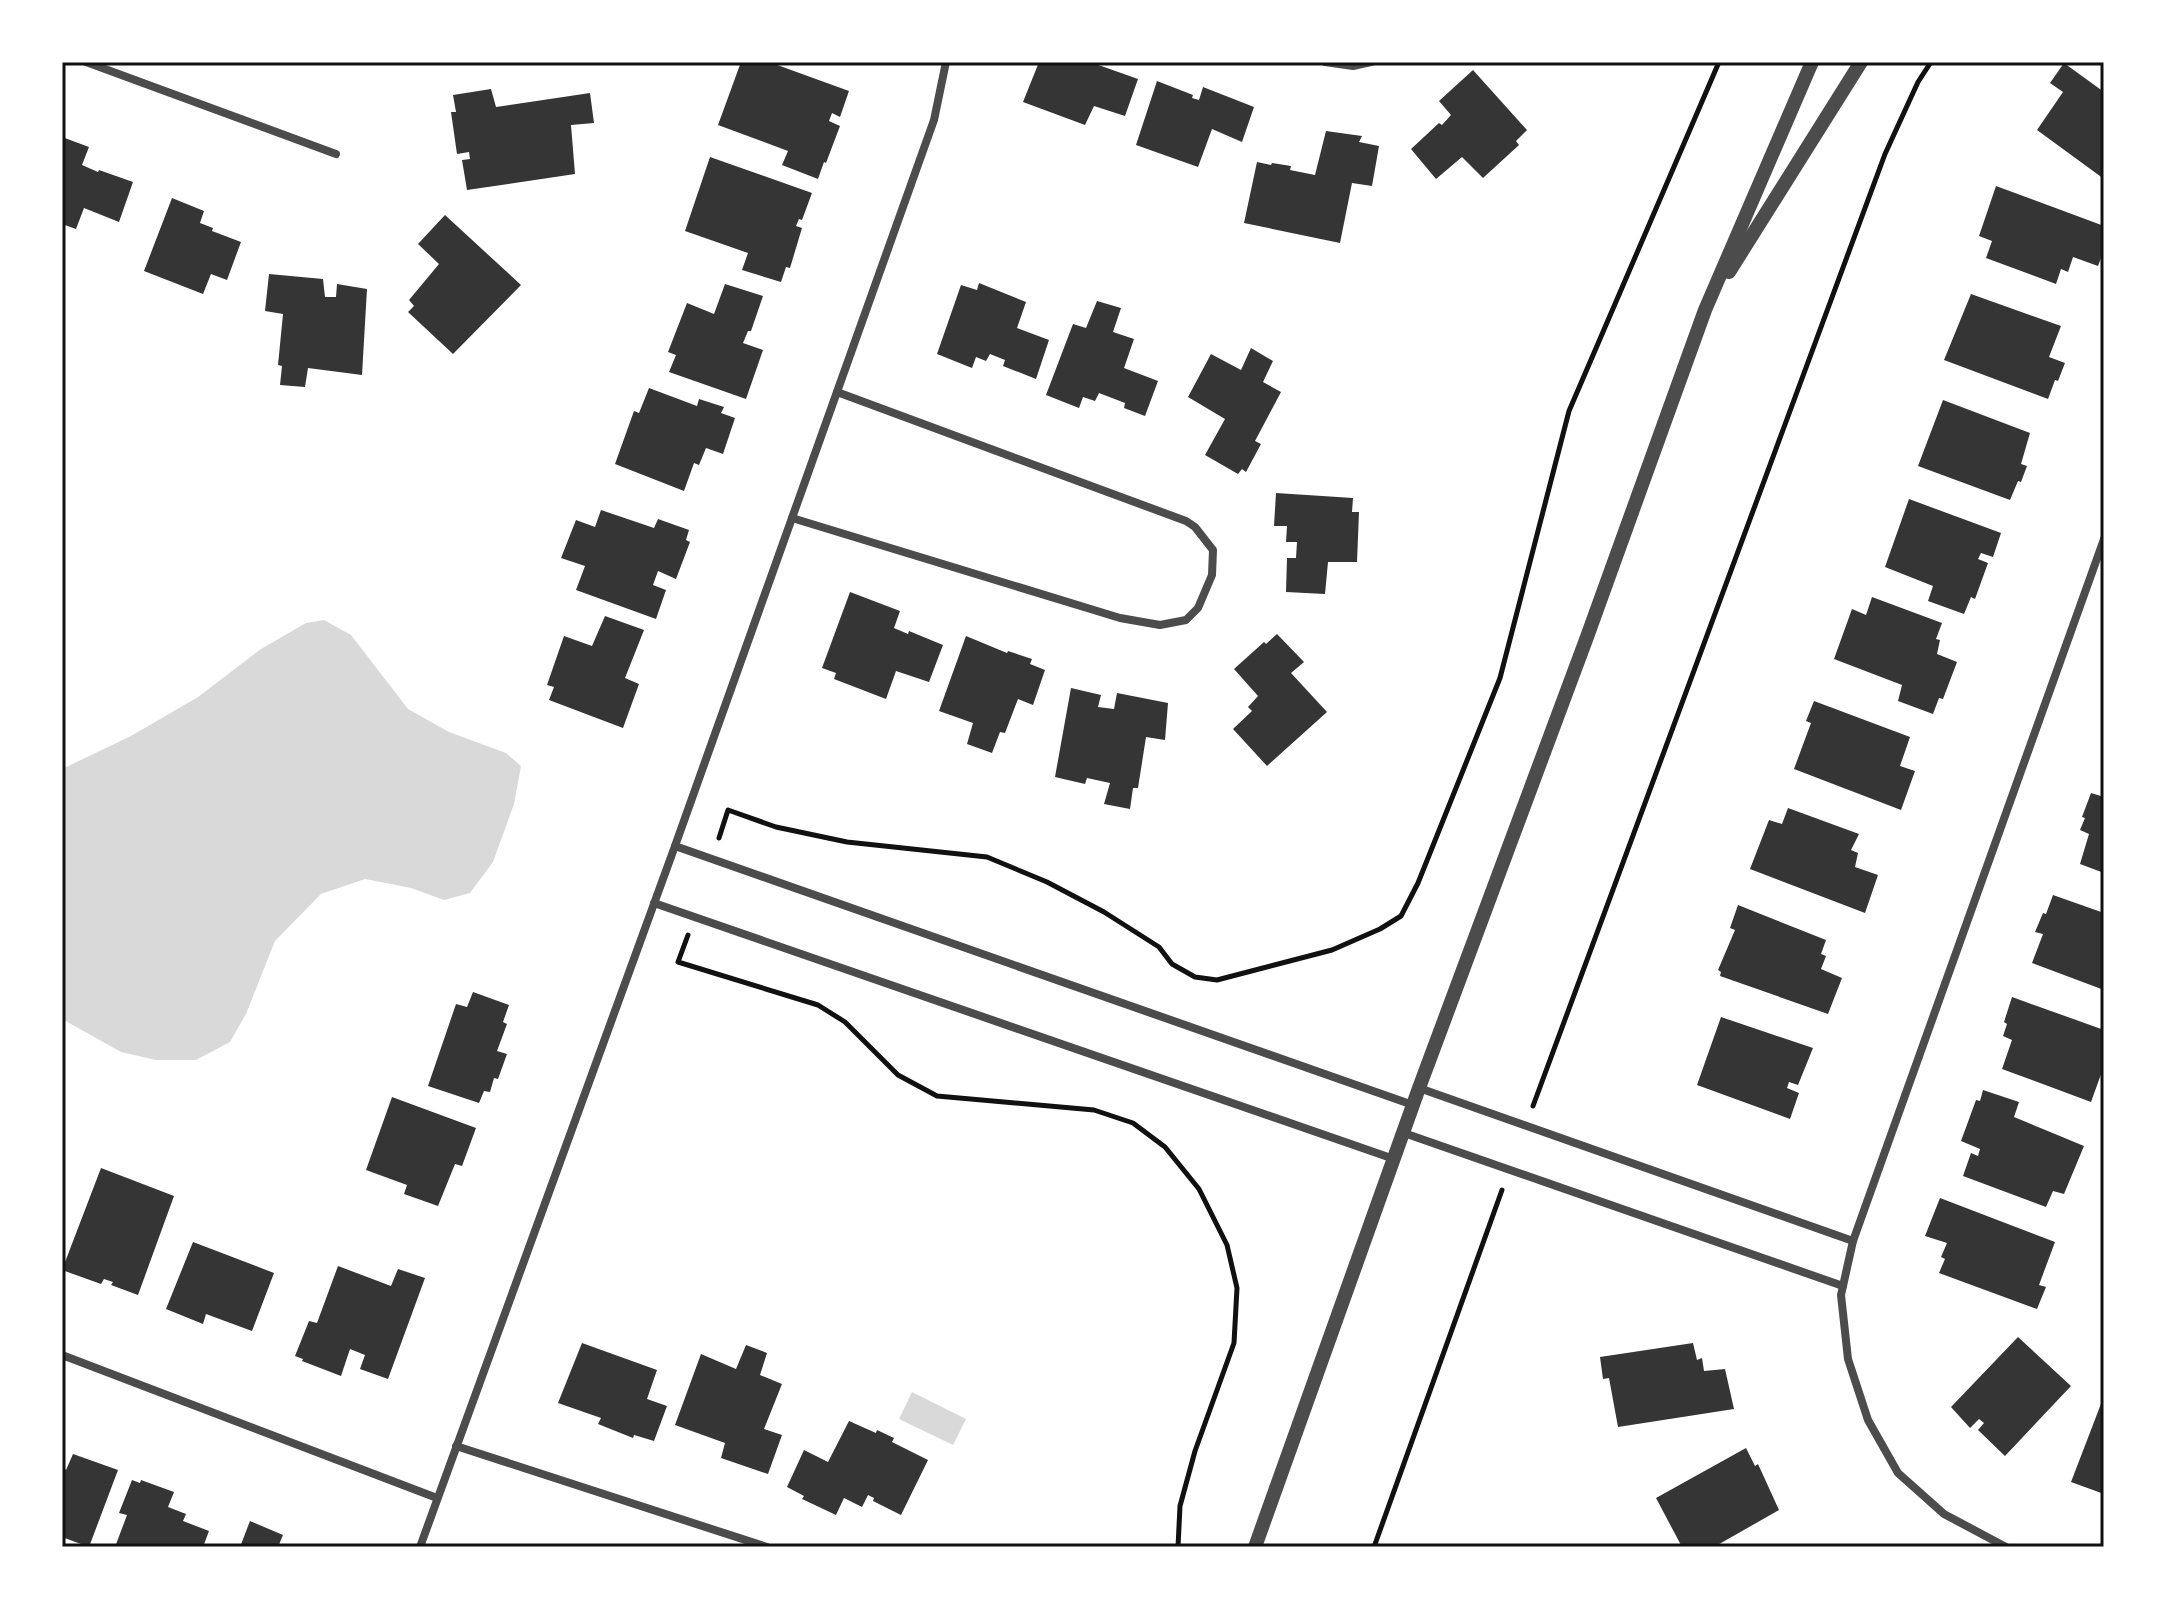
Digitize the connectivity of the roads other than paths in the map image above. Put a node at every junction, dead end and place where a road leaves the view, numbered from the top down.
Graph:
1 (86, 62) edge
2 (946, 62) edge
3 (1325, 62) edge
4 (1371, 62) edge
5 (1812, 62) edge
6 (1861, 62) edge
7 (336, 154) dead end
8 (1705, 310) junction
9 (837, 392) junction
10 (792, 518) junction
11 (2104, 539) edge
12 (675, 846) junction
13 (654, 903) junction
14 (1419, 1088) junction
15 (1413, 1105) junction
16 (1404, 1133) junction
17 (1394, 1159) junction
18 (1853, 1241) junction
19 (1843, 1286) junction
20 (62, 1355) edge
21 (456, 1446) junction
22 (437, 1498) junction
23 (420, 1547) edge
24 (767, 1547) edge
25 (1255, 1547) edge
26 (2006, 1547) edge

1 - 7 street
2 - 9 street
3 - 4 street
5 - 8 street
6 - 8 street
8 - 14 street
9 - 10 street
9 - 10 street
10 - 12 street
11 - 18 street
12 - 13 street
12 - 15 street
13 - 17 street
13 - 21 street
14 - 15 street
14 - 18 street
15 - 16 street
16 - 17 street
16 - 19 street
17 - 25 street
18 - 19 street
19 - 26 street
20 - 22 street
21 - 22 street
21 - 24 street
22 - 23 street

